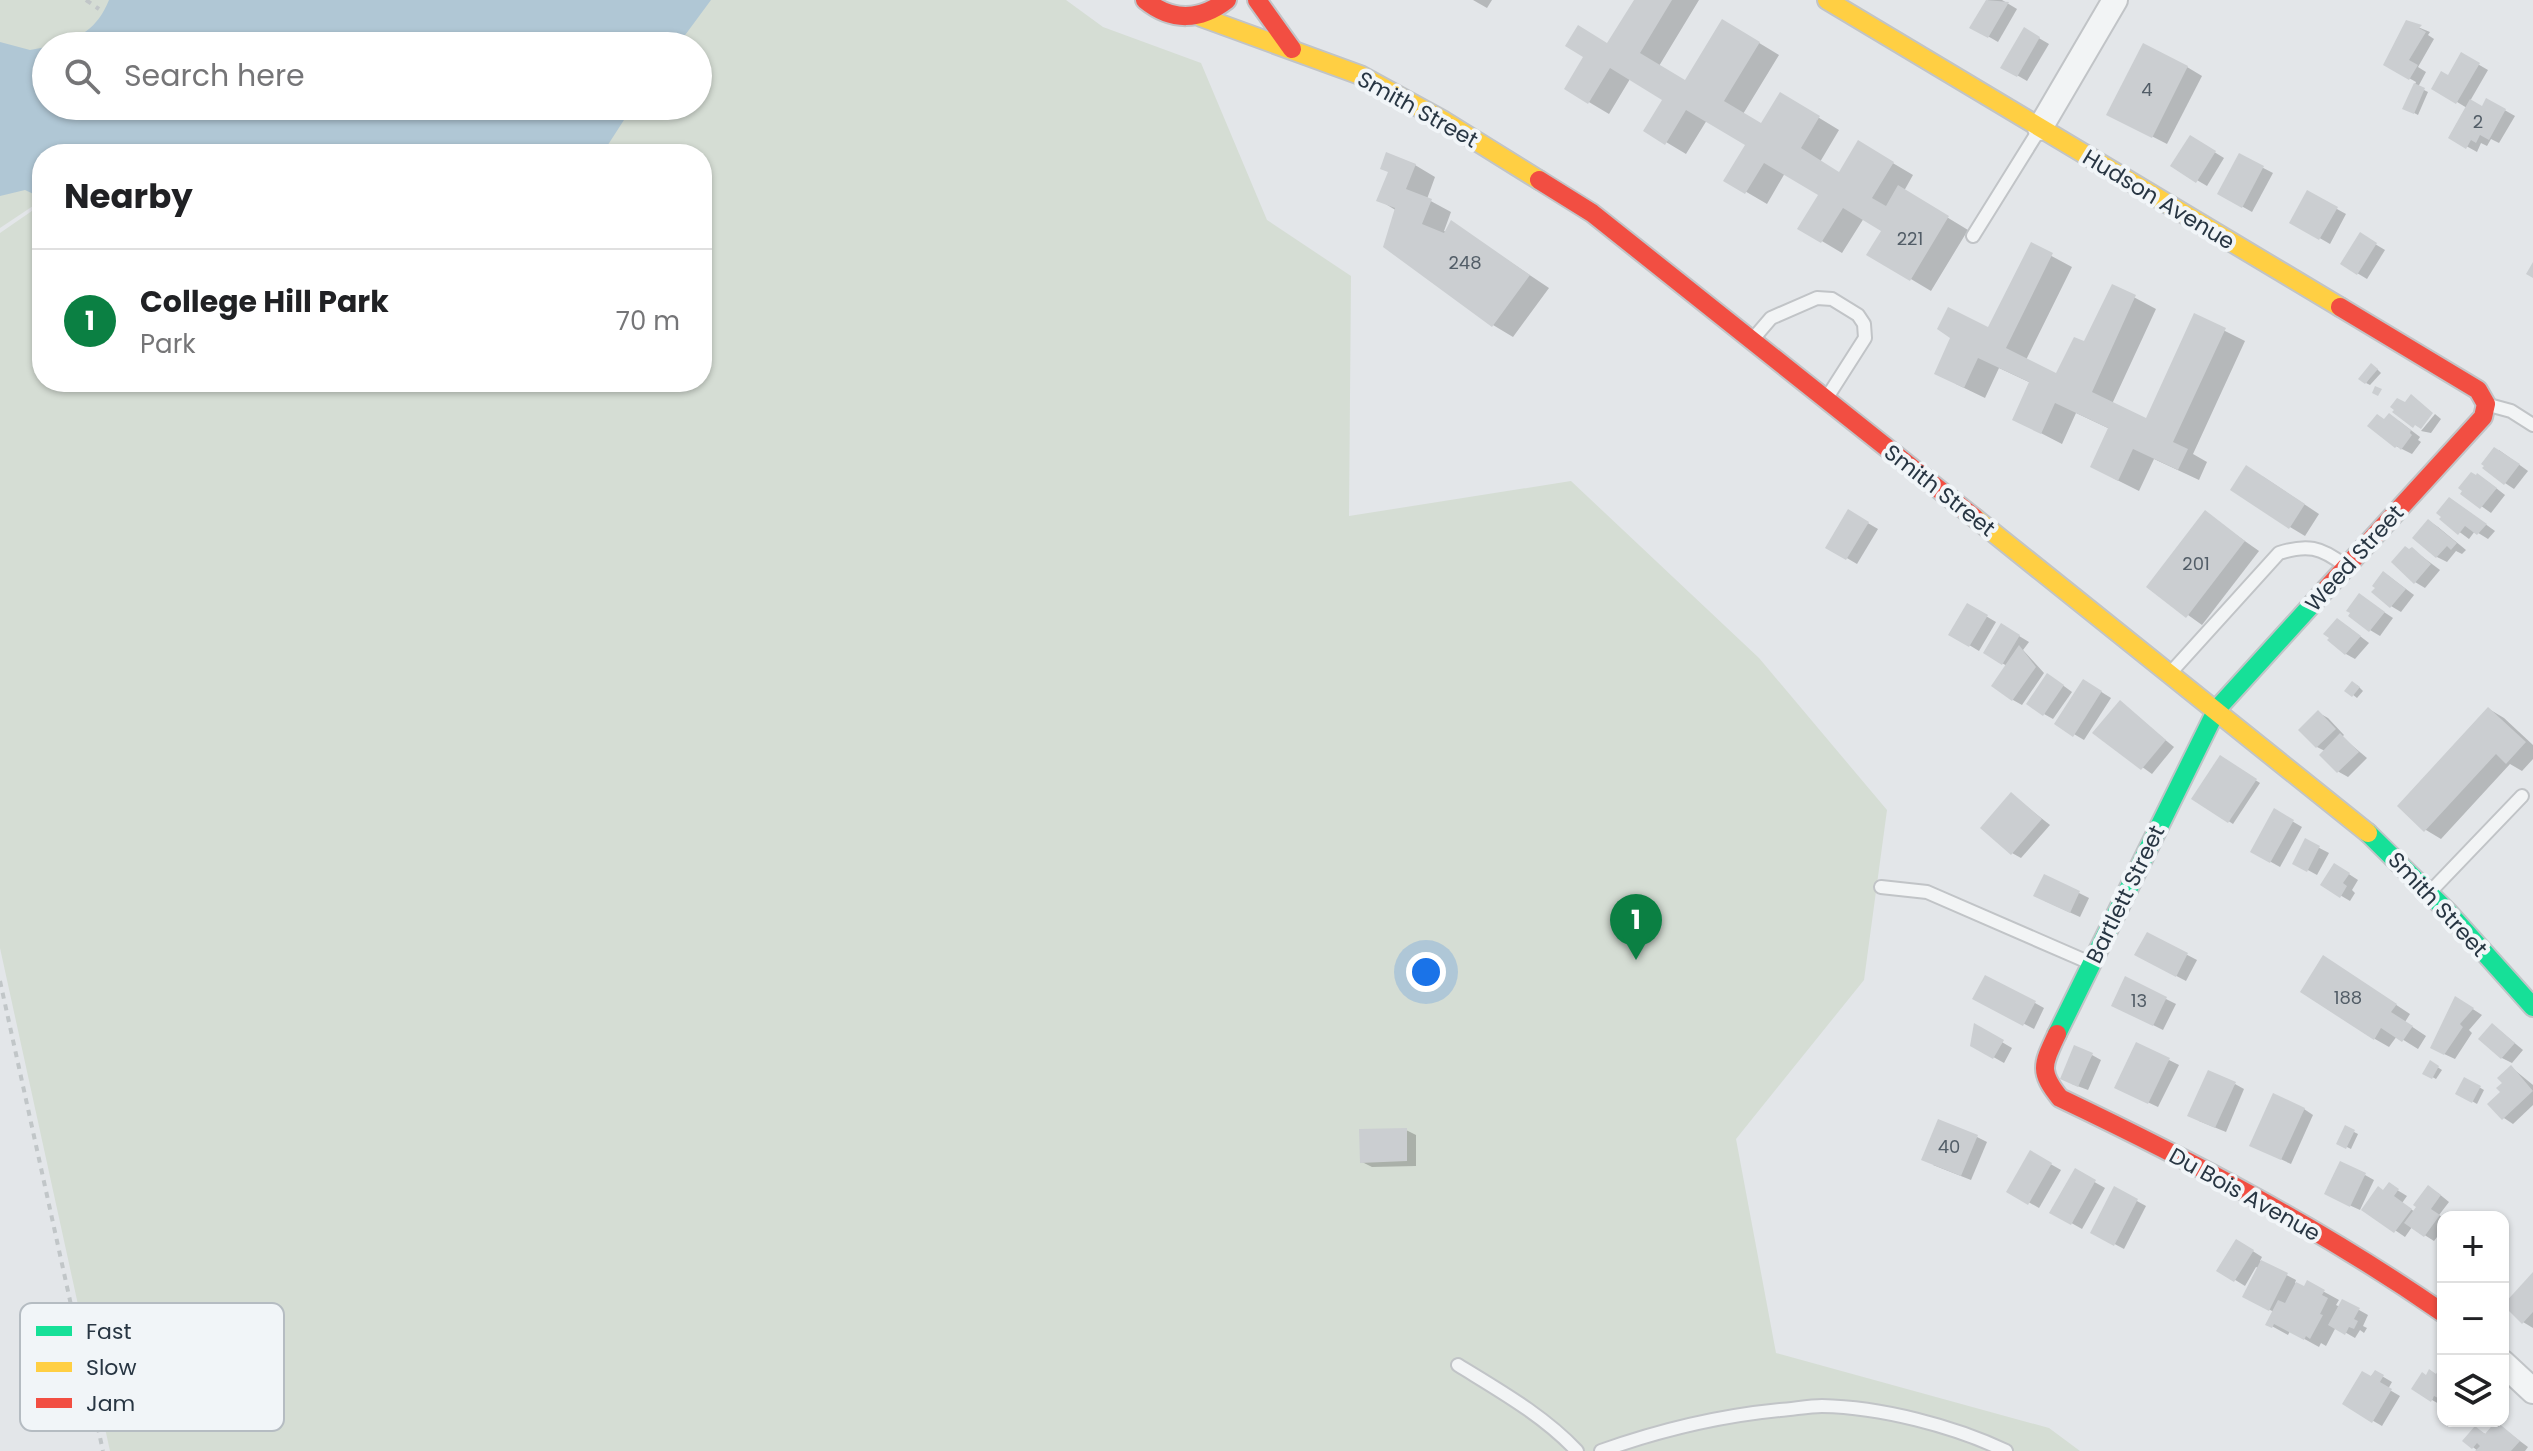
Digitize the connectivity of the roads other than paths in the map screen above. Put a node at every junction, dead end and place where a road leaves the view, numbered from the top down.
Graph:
1 (1145, 0) edge
2 (1227, 0) edge
3 (1257, 0) edge
4 (1827, 0) edge
5 (2115, 0) edge
6 (1201, 17) junction
7 (1292, 49) junction
8 (2040, 128) junction
9 (1973, 236) dead end
10 (1752, 339) junction
11 (1826, 399) junction
12 (2486, 404) junction
13 (2533, 425) edge
14 (2347, 567) junction
15 (2171, 673) junction
16 (2217, 709) junction
17 (2522, 796) dead end
18 (1881, 887) dead end
19 (2430, 892) junction
20 (2091, 964) junction
21 (2533, 1007) edge
22 (2046, 1081) joint
23 (2437, 1309) edge
24 (1458, 1365) dead end
25 (2509, 1369) edge
26 (2533, 1391) edge
27 (1577, 1451) edge
28 (1601, 1451) edge
29 (2006, 1451) edge

1 - 6 street, Smith Street
2 - 6 street
3 - 7 street
4 - 8 street, Hudson Avenue
5 - 8 street
6 - 7 street, Smith Street
7 - 10 street, Smith Street
8 - 9 lane
8 - 12 street, Hudson Avenue
10 - 11 street, Smith Street
10 - 11 lane
11 - 15 street, Smith Street
12 - 13 lane
12 - 14 street, Weed Street
14 - 15 lane
14 - 16 street, Weed Street
15 - 16 street, Smith Street
16 - 19 street, Smith Street
16 - 20 street, Bartlett Street
17 - 19 lane
18 - 20 lane
19 - 21 street, Smith Street
20 - 22 street, Bartlett Street
22 - 23 street, Du Bois Avenue
24 - 27 lane
25 - 26 street
28 - 29 lane

